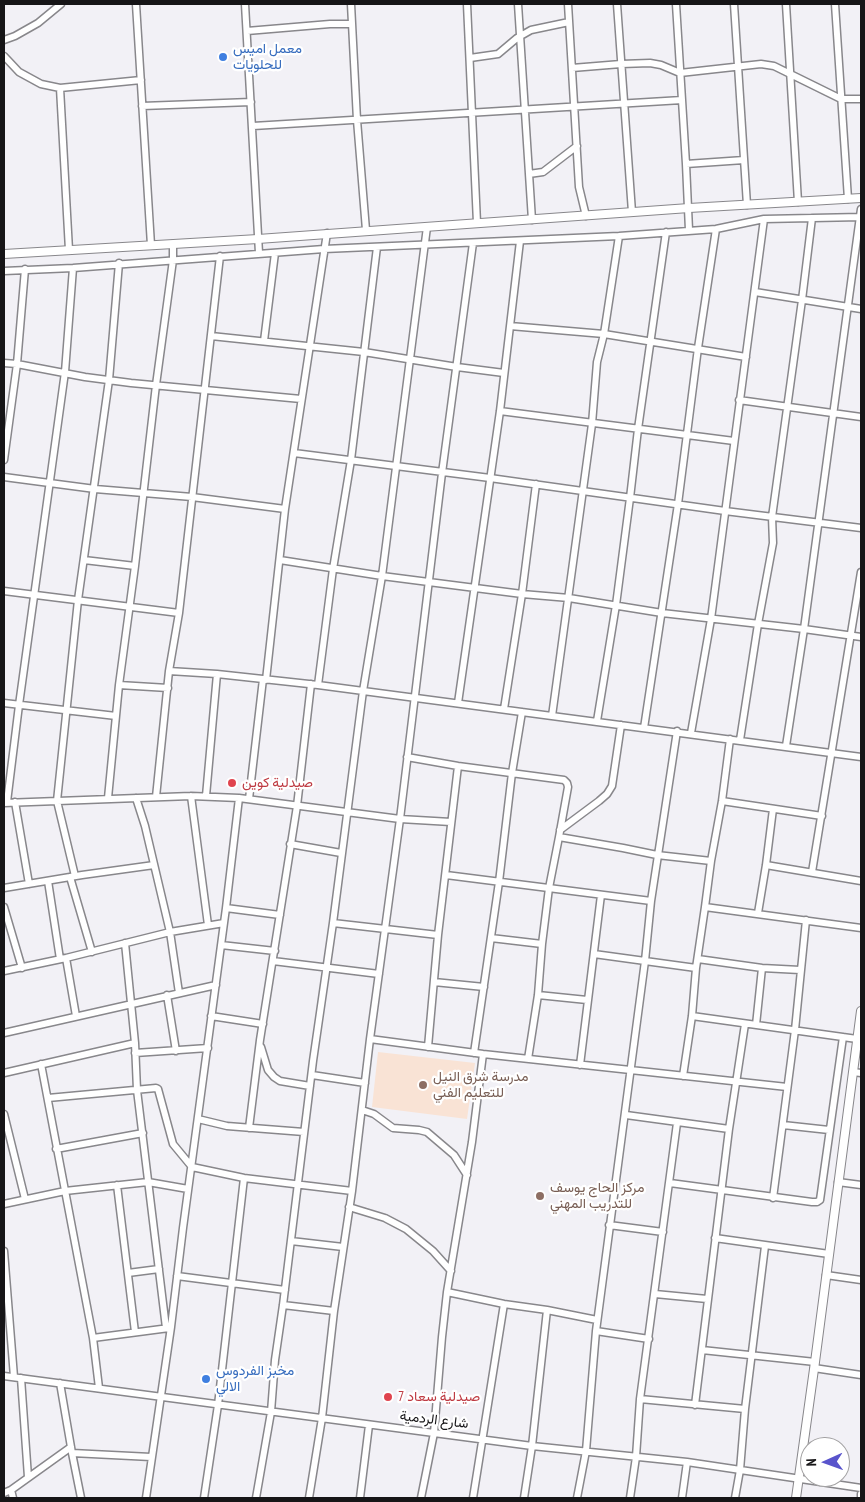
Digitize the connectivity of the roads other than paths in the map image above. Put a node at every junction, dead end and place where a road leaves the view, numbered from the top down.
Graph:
1 (61, 4) edge
2 (136, 4) edge
3 (245, 4) edge
4 (351, 4) edge
5 (467, 4) edge
6 (518, 4) edge
7 (568, 4) edge
8 (617, 4) edge
9 (676, 4) edge
10 (734, 4) edge
11 (786, 4) edge
12 (836, 4) edge
13 (569, 22) junction
14 (352, 24) junction
15 (247, 30) junction
16 (521, 36) junction
17 (4, 40) edge
18 (4, 56) edge
19 (470, 58) junction
20 (621, 64) junction
21 (738, 66) junction
22 (572, 68) junction
23 (680, 73) junction
24 (790, 74) junction
25 (141, 80) junction
26 (60, 88) junction
27 (841, 99) junction
28 (861, 99) edge
29 (682, 100) junction
30 (251, 102) junction
31 (624, 103) junction
32 (142, 106) junction
33 (575, 106) junction
34 (525, 110) junction
35 (473, 113) junction
36 (358, 120) junction
37 (253, 126) junction
38 (577, 146) junction
39 (744, 160) junction
40 (686, 164) junction
41 (529, 174) junction
42 (861, 198) edge
43 (848, 199) junction
44 (798, 202) junction
45 (748, 205) junction
46 (689, 208) junction
47 (861, 209) edge
48 (632, 212) junction
49 (586, 216) junction
50 (861, 217) edge
51 (812, 218) junction
52 (764, 219) junction
53 (532, 220) junction
54 (478, 224) junction
55 (427, 227) junction
56 (716, 229) junction
57 (366, 230) junction
58 (689, 230) junction
59 (666, 232) junction
60 (327, 233) junction
61 (619, 236) junction
62 (258, 238) junction
63 (520, 241) junction
64 (474, 243) junction
65 (173, 244) junction
66 (151, 245) junction
67 (425, 245) junction
68 (377, 246) junction
69 (324, 249) junction
70 (69, 250) junction
71 (260, 253) junction
72 (275, 253) junction
73 (4, 254) edge
74 (220, 256) junction
75 (174, 260) junction
76 (119, 263) junction
77 (73, 268) junction
78 (25, 269) junction
79 (4, 271) edge
80 (755, 292) junction
81 (802, 300) junction
82 (848, 307) junction
83 (861, 309) edge
84 (510, 326) junction
85 (604, 334) junction
86 (211, 336) junction
87 (264, 341) junction
88 (650, 341) junction
89 (311, 346) junction
90 (698, 348) junction
91 (364, 352) junction
92 (746, 356) junction
93 (411, 360) junction
94 (4, 363) edge
95 (17, 364) junction
96 (457, 367) junction
97 (65, 372) junction
98 (504, 373) junction
99 (109, 380) junction
100 (156, 385) junction
101 (205, 391) junction
102 (301, 399) junction
103 (739, 400) junction
104 (787, 407) junction
105 (500, 411) junction
106 (834, 413) junction
107 (861, 417) edge
108 (592, 424) junction
109 (638, 429) junction
110 (686, 436) junction
111 (734, 441) junction
112 (294, 453) junction
113 (4, 460) edge
114 (351, 460) junction
115 (397, 466) junction
116 (442, 473) junction
117 (4, 477) edge
118 (490, 478) junction
119 (49, 484) junction
120 (536, 484) junction
121 (95, 489) junction
122 (582, 492) junction
123 (144, 494) junction
124 (192, 497) junction
125 (630, 498) junction
126 (678, 504) junction
127 (285, 509) junction
128 (725, 511) junction
129 (772, 517) junction
130 (819, 523) junction
131 (861, 528) edge
132 (84, 560) junction
133 (280, 560) junction
134 (135, 566) junction
135 (334, 569) junction
136 (861, 572) edge
137 (382, 576) junction
138 (429, 581) junction
139 (476, 588) junction
140 (4, 591) edge
141 (522, 594) junction
142 (34, 596) junction
143 (569, 598) junction
144 (78, 600) junction
145 (616, 605) junction
146 (129, 607) junction
147 (662, 612) junction
148 (179, 613) junction
149 (711, 619) junction
150 (758, 624) junction
151 (804, 629) junction
152 (851, 636) junction
153 (861, 637) edge
154 (169, 671) junction
155 (217, 674) junction
156 (264, 679) junction
157 (119, 685) junction
158 (315, 685) junction
159 (168, 688) junction
160 (363, 691) junction
161 (414, 697) junction
162 (4, 703) edge
163 (458, 703) junction
164 (19, 705) junction
165 (504, 709) junction
166 (67, 710) junction
167 (522, 712) junction
168 (116, 716) junction
169 (552, 716) junction
170 (597, 722) junction
171 (621, 725) junction
172 (644, 728) junction
173 (677, 732) junction
174 (690, 733) junction
175 (730, 739) junction
176 (740, 740) junction
177 (786, 746) junction
178 (832, 752) junction
179 (407, 756) junction
180 (861, 757) edge
181 (458, 766) junction
182 (512, 773) junction
183 (191, 796) junction
184 (206, 796) junction
185 (156, 797) junction
186 (108, 798) junction
187 (136, 798) junction
188 (240, 798) junction
189 (249, 799) junction
190 (57, 801) junction
191 (722, 801) junction
192 (15, 802) junction
193 (6, 803) edge
194 (297, 806) junction
195 (772, 809) junction
196 (346, 812) junction
197 (822, 816) junction
198 (400, 819) junction
199 (451, 822) junction
200 (559, 834) junction
201 (290, 844) junction
202 (341, 853) junction
203 (657, 855) junction
204 (711, 861) junction
205 (154, 865) junction
206 (766, 865) junction
207 (812, 872) junction
208 (446, 875) junction
209 (72, 877) junction
210 (48, 881) junction
211 (861, 881) edge
212 (499, 882) junction
213 (29, 884) junction
214 (4, 888) edge
215 (549, 888) junction
216 (601, 895) junction
217 (651, 901) junction
218 (4, 907) edge
219 (705, 907) junction
220 (226, 908) junction
221 (758, 913) junction
222 (280, 916) junction
223 (806, 920) junction
224 (224, 923) junction
225 (333, 923) junction
226 (208, 925) junction
227 (861, 928) edge
228 (385, 929) junction
229 (170, 932) junction
230 (438, 935) junction
231 (491, 938) junction
232 (124, 943) junction
233 (542, 944) junction
234 (221, 945) junction
235 (275, 951) junction
236 (92, 952) junction
237 (594, 954) junction
238 (63, 958) junction
239 (698, 959) junction
240 (273, 961) junction
241 (645, 961) junction
242 (22, 968) junction
243 (326, 968) junction
244 (696, 968) junction
245 (762, 968) junction
246 (800, 970) junction
247 (4, 971) edge
248 (379, 974) junction
249 (434, 982) junction
250 (216, 985) junction
251 (484, 987) junction
252 (179, 993) junction
253 (538, 995) junction
254 (167, 996) junction
255 (588, 1000) junction
256 (131, 1004) junction
257 (861, 1011) edge
258 (76, 1016) junction
259 (211, 1016) junction
260 (692, 1016) junction
261 (263, 1024) junction
262 (745, 1024) junction
263 (756, 1026) junction
264 (795, 1030) junction
265 (4, 1033) edge
266 (843, 1036) junction
267 (370, 1039) junction
268 (857, 1039) junction
269 (135, 1043) junction
270 (260, 1044) junction
271 (428, 1047) junction
272 (208, 1048) junction
273 (176, 1051) junction
274 (135, 1053) junction
275 (474, 1053) junction
276 (483, 1054) junction
277 (528, 1059) junction
278 (41, 1064) junction
279 (580, 1065) junction
280 (631, 1070) junction
281 (4, 1073) edge
282 (857, 1073) edge
283 (312, 1075) junction
284 (683, 1076) junction
285 (736, 1082) junction
286 (365, 1083) junction
287 (310, 1086) junction
288 (787, 1087) junction
289 (137, 1090) junction
290 (48, 1098) junction
291 (362, 1110) junction
292 (4, 1114) edge
293 (626, 1115) junction
294 (198, 1119) junction
295 (5, 1123) edge
296 (678, 1123) junction
297 (783, 1124) junction
298 (249, 1128) junction
299 (729, 1129) junction
300 (829, 1130) junction
301 (304, 1132) junction
302 (143, 1133) junction
303 (56, 1149) junction
304 (192, 1167) junction
305 (467, 1175) junction
306 (244, 1178) junction
307 (148, 1182) junction
308 (838, 1182) junction
309 (297, 1183) junction
310 (670, 1184) junction
311 (117, 1185) junction
312 (861, 1185) edge
313 (188, 1189) junction
314 (65, 1191) junction
315 (352, 1191) junction
316 (721, 1191) junction
317 (773, 1198) junction
318 (25, 1200) junction
319 (4, 1204) edge
320 (349, 1208) junction
321 (609, 1225) junction
322 (663, 1232) junction
323 (715, 1238) junction
324 (291, 1241) junction
325 (765, 1246) junction
326 (343, 1247) junction
327 (4, 1251) edge
328 (829, 1254) junction
329 (159, 1269) junction
330 (451, 1271) junction
331 (128, 1273) junction
332 (826, 1275) junction
333 (177, 1276) junction
334 (861, 1280) edge
335 (232, 1282) junction
336 (285, 1290) junction
337 (447, 1292) junction
338 (655, 1294) junction
339 (707, 1299) junction
340 (504, 1304) junction
341 (283, 1305) junction
342 (547, 1310) junction
343 (334, 1311) junction
344 (597, 1320) junction
345 (168, 1328) junction
346 (596, 1331) junction
347 (135, 1332) junction
348 (93, 1338) junction
349 (649, 1339) junction
350 (702, 1350) junction
351 (752, 1354) junction
352 (815, 1365) junction
353 (861, 1375) edge
354 (4, 1376) edge
355 (18, 1378) junction
356 (60, 1383) junction
357 (99, 1388) junction
358 (161, 1397) junction
359 (640, 1399) junction
360 (218, 1405) junction
361 (696, 1405) junction
362 (745, 1409) junction
363 (271, 1412) junction
364 (322, 1418) junction
365 (369, 1425) junction
366 (434, 1433) junction
367 (483, 1439) junction
368 (532, 1446) junction
369 (71, 1450) junction
370 (586, 1451) junction
371 (151, 1457) junction
372 (636, 1457) junction
373 (688, 1462) junction
374 (740, 1470) junction
375 (28, 1478) junction
376 (798, 1479) junction
377 (861, 1488) edge
378 (7, 1491) edge
379 (861, 1494) edge
380 (13, 1498) edge
381 (81, 1498) edge
382 (146, 1498) edge
383 (204, 1498) edge
384 (256, 1498) edge
385 (309, 1498) edge
386 (360, 1498) edge
387 (421, 1498) edge
388 (473, 1498) edge
389 (524, 1498) edge
390 (577, 1498) edge
391 (630, 1498) edge
392 (682, 1498) edge
393 (735, 1498) edge
394 (796, 1498) edge
395 (860, 1498) edge

1 - 17 street
2 - 25 street
3 - 15 street
4 - 14 street
5 - 19 street
6 - 16 street
7 - 13 street
8 - 20 street
9 - 23 street
10 - 21 street
11 - 24 street
12 - 27 street
13 - 16 street
13 - 22 street
14 - 15 street
14 - 36 street
15 - 30 street
16 - 19 street
16 - 34 street
18 - 26 street
19 - 35 street
20 - 22 street
20 - 23 street
20 - 31 street
21 - 23 street
21 - 24 street
21 - 39 street
22 - 33 street
23 - 29 street
24 - 27 street
24 - 44 street
25 - 26 street
25 - 32 street
26 - 70 street
27 - 28 street
27 - 43 street
29 - 31 street
29 - 40 street
30 - 32 street
30 - 37 street
31 - 33 street
31 - 48 street
32 - 66 street
33 - 34 street
33 - 38 street
34 - 35 street
34 - 41 street
35 - 36 street
35 - 54 street
36 - 37 street
36 - 57 street
37 - 62 street
38 - 41 street
38 - 49 street
39 - 40 street
39 - 45 street
40 - 46 street
41 - 53 street
42 - 43 street
43 - 44 street
44 - 45 street
45 - 46 street
46 - 48 street
46 - 58 street
47 - 50 street
48 - 49 street
49 - 53 street
50 - 51 street
50 - 82 street
51 - 52 street
51 - 81 street
52 - 56 street
52 - 80 street
53 - 54 street
54 - 55 street
55 - 57 street
55 - 67 street
56 - 58 street
56 - 90 street
57 - 60 street
58 - 59 street
59 - 61 street
59 - 88 street
60 - 62 street
60 - 69 street
61 - 63 street
61 - 85 street
62 - 65 street
62 - 71 street
63 - 64 street
63 - 84 street
64 - 67 street
64 - 96 street
65 - 66 street
65 - 75 street
66 - 70 street
67 - 68 street
67 - 93 street
68 - 69 street
68 - 91 street
69 - 72 street
69 - 89 street
70 - 73 street
71 - 72 street
71 - 74 street
72 - 87 street
74 - 75 street
74 - 86 street
75 - 76 street
75 - 100 street
76 - 77 street
76 - 99 street
77 - 78 street
77 - 97 street
78 - 79 street
78 - 95 street
80 - 81 street
80 - 92 street
81 - 82 street
81 - 104 street
82 - 83 street
82 - 106 street
84 - 85 street
84 - 98 street
85 - 88 street
85 - 108 street
86 - 87 street
86 - 101 street
87 - 89 street
88 - 90 street
88 - 109 street
89 - 91 street
89 - 102 street
90 - 92 street
90 - 110 street
91 - 93 street
91 - 114 street
92 - 103 street
93 - 96 street
93 - 115 street
94 - 95 street
95 - 97 street
95 - 113 street
96 - 98 street
96 - 116 street
97 - 99 street
97 - 119 street
98 - 105 street
99 - 100 street
99 - 121 street
100 - 101 street
100 - 123 street
101 - 102 street
101 - 124 street
102 - 112 street
103 - 104 street
103 - 111 street
104 - 106 street
104 - 129 street
105 - 108 street
105 - 118 street
106 - 107 street
106 - 130 street
108 - 109 street
108 - 122 street
109 - 110 street
109 - 125 street
110 - 111 street
110 - 126 street
111 - 128 street
112 - 114 street
112 - 127 street
114 - 115 street
114 - 135 street
115 - 116 street
115 - 137 street
116 - 118 street
116 - 138 street
117 - 119 street
118 - 120 street
118 - 139 street
119 - 121 street
119 - 142 street
120 - 122 street
120 - 141 street
121 - 123 street
121 - 132 street
122 - 125 street
122 - 143 street
123 - 124 street
123 - 134 street
124 - 127 street
124 - 148 street
125 - 126 street
125 - 145 street
126 - 128 street
126 - 147 street
127 - 133 street
128 - 129 street
128 - 149 street
129 - 130 street
129 - 150 street
130 - 131 street
130 - 151 street
132 - 134 street
132 - 144 street
133 - 135 street
133 - 156 street
134 - 146 street
135 - 137 street
135 - 158 street
136 - 152 street
137 - 138 street
137 - 160 street
138 - 139 street
138 - 161 street
139 - 141 street
139 - 163 street
140 - 142 street
141 - 143 street
141 - 165 street
142 - 144 street
142 - 164 street
143 - 145 street
143 - 169 street
144 - 146 street
144 - 166 street
145 - 147 street
145 - 170 street
146 - 148 street
146 - 157 street
147 - 149 street
147 - 172 street
148 - 154 street
149 - 150 street
149 - 174 street
150 - 151 street
150 - 176 street
151 - 152 street
151 - 177 street
152 - 153 street
152 - 178 street
154 - 155 street
154 - 159 street
155 - 156 street
155 - 184 street
156 - 158 street
156 - 189 street
157 - 159 street
157 - 168 street
158 - 160 street
158 - 194 street
159 - 185 street
160 - 161 street
160 - 196 street
161 - 163 street
161 - 179 street
162 - 164 street
163 - 165 street
164 - 166 street
164 - 193 street
165 - 167 street
166 - 168 street
166 - 190 street
167 - 169 street
167 - 182 street
168 - 186 street
169 - 170 street
170 - 171 street
171 - 172 street
171 - 200 street
172 - 173 street
173 - 174 street
173 - 203 street
174 - 175 street
175 - 176 street
175 - 191 street
176 - 177 street
177 - 178 street
178 - 180 street
178 - 197 street
179 - 181 street
179 - 198 street
181 - 182 street
181 - 199 street
182 - 200 street
182 - 212 street
183 - 184 street
183 - 185 street
183 - 226 street
184 - 188 street
185 - 187 street
186 - 187 street
186 - 190 street
187 - 205 street
188 - 189 street
188 - 220 street
189 - 194 street
190 - 192 street
190 - 209 street
191 - 195 street
191 - 204 street
192 - 193 street
192 - 213 street
194 - 196 street
194 - 201 street
195 - 197 street
195 - 206 street
196 - 198 street
196 - 202 street
197 - 207 street
198 - 199 street
198 - 228 street
199 - 208 street
200 - 203 street
200 - 215 street
201 - 202 street
201 - 222 street
202 - 225 street
203 - 204 street
203 - 217 street
204 - 219 street
205 - 209 street
205 - 229 street
206 - 207 street
206 - 221 street
207 - 211 street
208 - 212 street
208 - 230 street
209 - 210 street
209 - 236 street
210 - 213 street
210 - 238 street
212 - 215 street
212 - 231 street
213 - 214 street
215 - 216 street
215 - 233 street
216 - 217 street
216 - 237 street
217 - 241 street
218 - 242 street
219 - 221 street
219 - 239 street
220 - 222 street
220 - 224 street
221 - 223 street
222 - 235 street
223 - 227 street
223 - 246 street
224 - 226 street
224 - 234 street
225 - 228 street
225 - 243 street
226 - 229 street
228 - 230 street
228 - 248 street
229 - 232 street
229 - 252 street
230 - 249 street
231 - 233 street
231 - 251 street
232 - 236 street
232 - 256 street
233 - 253 street
234 - 235 street
234 - 250 street
235 - 240 street
236 - 238 street
237 - 241 street
237 - 255 street
238 - 242 street
238 - 258 street
239 - 244 street
239 - 245 street
240 - 243 street
240 - 261 street
241 - 244 street
241 - 280 street
242 - 247 street
243 - 248 street
243 - 283 street
244 - 260 street
245 - 246 street
245 - 263 street
246 - 264 street
248 - 267 street
249 - 251 street
249 - 271 street
250 - 252 street
250 - 259 street
251 - 275 street
252 - 254 street
253 - 255 street
253 - 277 street
254 - 256 street
254 - 273 street
255 - 279 street
256 - 258 street
256 - 269 street
257 - 268 street
258 - 265 street
259 - 261 street
259 - 272 street
260 - 262 street
260 - 284 street
261 - 270 street
262 - 263 street
262 - 285 street
263 - 264 street
264 - 266 street
264 - 288 street
266 - 268 street
266 - 300 street
267 - 271 street
267 - 286 street
268 - 282 street
269 - 274 street
269 - 278 street
270 - 287 street
270 - 298 street
271 - 275 street
272 - 273 street
272 - 294 street
273 - 274 street
274 - 289 street
275 - 276 street
276 - 277 street
276 - 305 street
277 - 279 street
278 - 281 street
278 - 290 street
279 - 280 street
280 - 284 street
280 - 293 street
282 - 308 street
283 - 286 street
283 - 287 street
284 - 285 street
285 - 288 street
285 - 299 street
286 - 291 street
287 - 301 street
288 - 297 street
289 - 290 street
289 - 302 street
289 - 304 street
290 - 303 street
291 - 305 street
291 - 315 street
292 - 295 street
293 - 296 street
293 - 321 street
294 - 298 street
294 - 304 street
295 - 318 street
296 - 299 street
296 - 310 street
297 - 300 street
297 - 317 street
298 - 301 street
299 - 316 street
300 - 317 street
301 - 309 street
302 - 303 street
302 - 307 street
303 - 314 street
304 - 306 street
304 - 313 street
305 - 330 street
306 - 309 street
306 - 335 street
307 - 311 street
307 - 313 street
307 - 329 street
308 - 312 street
308 - 328 street
309 - 315 street
309 - 324 street
310 - 316 street
310 - 322 street
311 - 314 street
311 - 331 street
313 - 333 street
314 - 318 street
314 - 348 street
315 - 320 street
316 - 317 street
316 - 323 street
318 - 319 street
320 - 326 street
320 - 330 street
321 - 322 street
321 - 344 street
322 - 338 street
323 - 325 street
323 - 339 street
324 - 326 street
324 - 336 street
325 - 328 street
325 - 351 street
326 - 343 street
327 - 355 street
328 - 332 street
329 - 331 street
329 - 345 street
330 - 337 street
331 - 347 street
332 - 334 street
332 - 352 street
333 - 335 street
333 - 345 street
335 - 336 street
335 - 360 street
336 - 341 street
337 - 340 street
337 - 366 street
338 - 339 street
338 - 349 street
339 - 350 street
340 - 342 street
340 - 367 street
341 - 343 street
341 - 363 street
342 - 344 street
342 - 368 street
343 - 364 street
344 - 346 street
345 - 347 street
345 - 358 street
346 - 349 street
346 - 370 street
347 - 348 street
348 - 357 street
349 - 359 street
350 - 351 street
350 - 361 street
351 - 352 street
351 - 362 street
352 - 353 street
352 - 376 street
354 - 355 street, شارع الردمية
355 - 356 street, شارع الردمية
355 - 375 street
356 - 357 street, شارع الردمية
356 - 369 street
357 - 358 street, شارع الردمية
358 - 360 street, شارع الردمية
358 - 371 street
359 - 361 street
359 - 372 street
360 - 363 street, شارع الردمية
360 - 383 street
361 - 362 street
362 - 374 street
363 - 364 street, شارع الردمية
363 - 384 street
364 - 365 street, شارع الردمية
364 - 385 street
365 - 366 street, شارع الردمية
365 - 386 street
366 - 367 street, شارع الردمية
366 - 387 street
367 - 368 street, شارع الردمية
367 - 388 street
368 - 370 street, شارع الردمية
368 - 389 street
369 - 371 street
369 - 375 street
369 - 381 street
370 - 372 street, شارع الردمية
370 - 390 street
371 - 382 street
372 - 373 street, شارع الردمية
372 - 391 street
373 - 374 street, شارع الردمية
373 - 392 street
374 - 376 street, شارع الردمية
374 - 393 street
375 - 378 street
376 - 377 street, شارع الردمية
376 - 394 street
378 - 380 street
379 - 395 street

